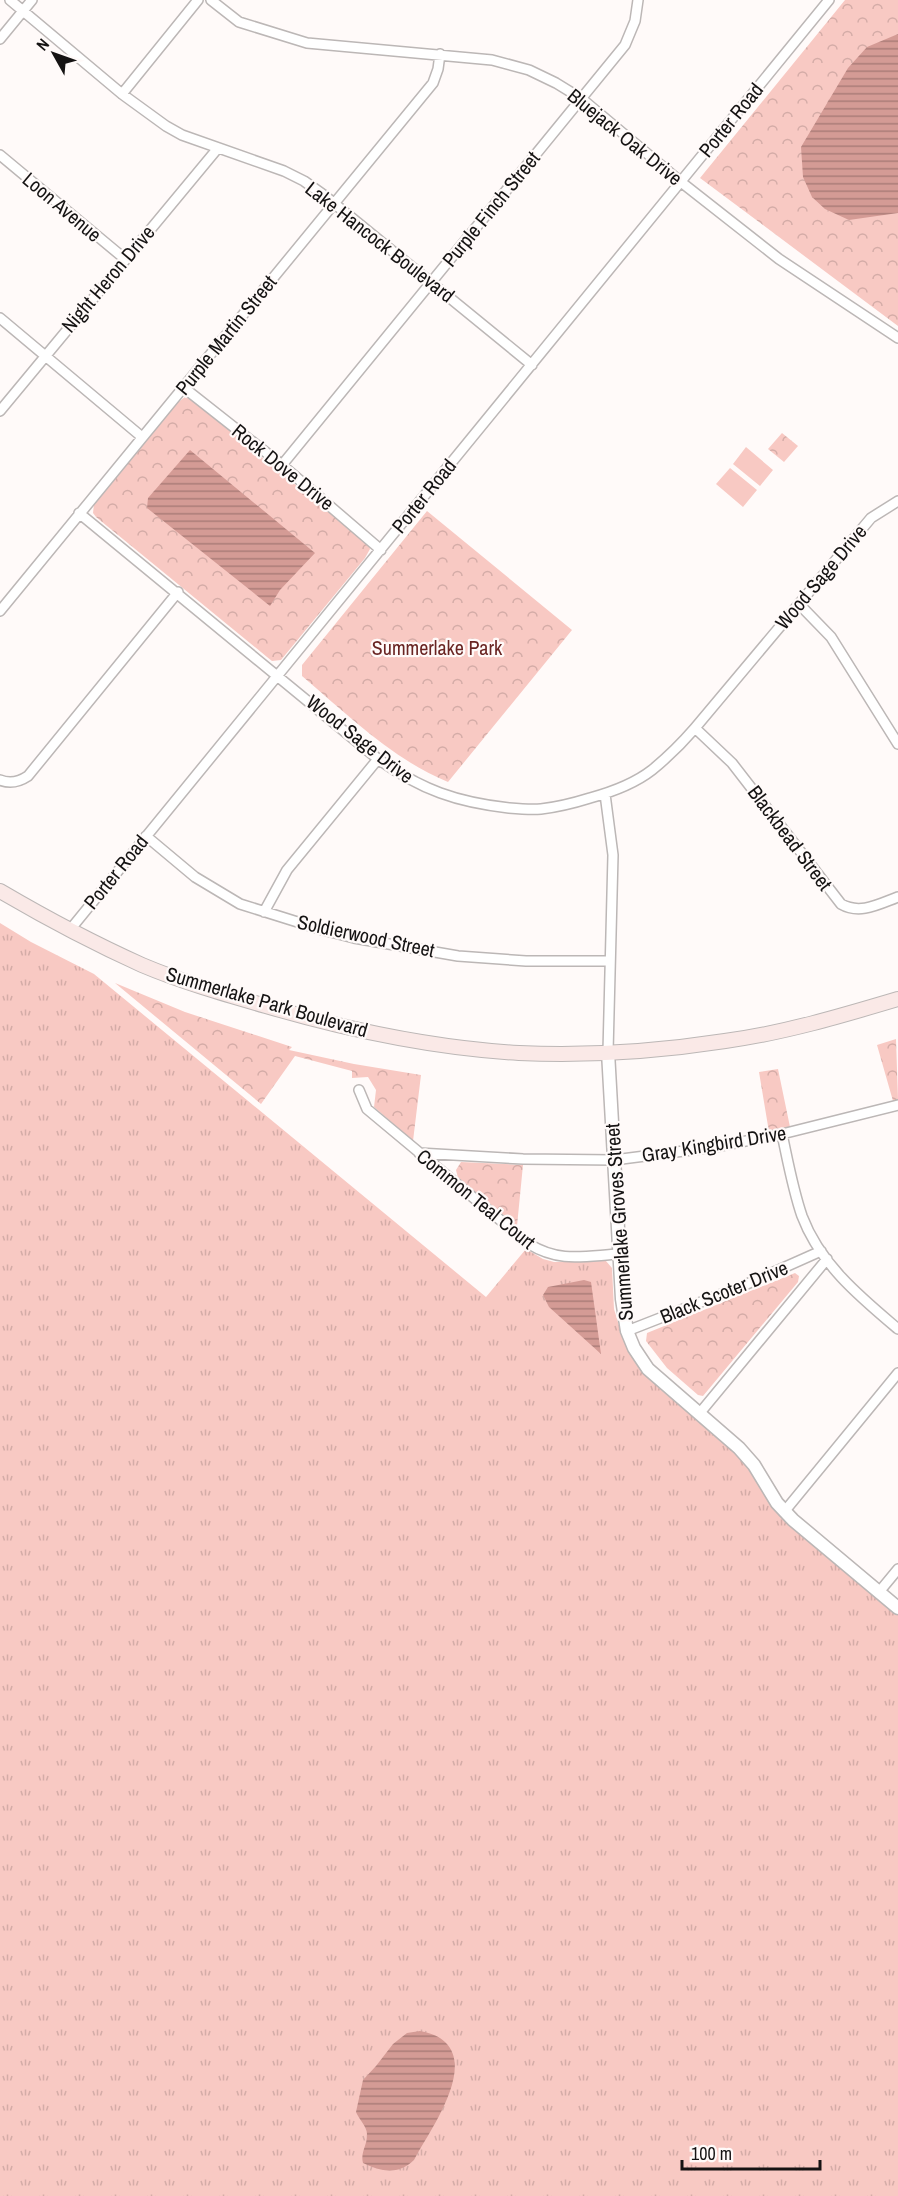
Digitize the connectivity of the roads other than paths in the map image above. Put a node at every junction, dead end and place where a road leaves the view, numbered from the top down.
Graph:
1 (10, 0) edge
2 (32, 0) edge
3 (198, 0) edge
4 (211, 0) edge
5 (638, 0) edge
6 (829, 0) edge
7 (23, 11) junction
8 (0, 39) edge
9 (440, 54) junction
10 (122, 94) junction
11 (582, 99) junction
12 (218, 148) junction
13 (0, 154) edge
14 (681, 182) junction
15 (334, 202) junction
16 (125, 258) junction
17 (431, 282) junction
18 (0, 318) edge
19 (898, 338) edge
20 (45, 355) junction
21 (532, 365) junction
22 (183, 387) junction
23 (0, 411) edge
24 (142, 437) junction
25 (282, 465) junction
26 (898, 501) edge
27 (80, 513) junction
28 (381, 550) junction
29 (178, 592) junction
30 (799, 604) junction
31 (0, 610) edge
32 (278, 674) junction
33 (695, 728) junction
34 (898, 744) edge
35 (378, 759) junction
36 (0, 780) edge
37 (604, 794) junction
38 (146, 836) junction
39 (0, 891) edge
40 (898, 897) edge
41 (264, 912) junction
42 (69, 931) junction
43 (610, 961) junction
44 (898, 999) edge
45 (608, 1052) junction
46 (359, 1090) dead end
47 (898, 1105) edge
48 (782, 1134) junction
49 (419, 1153) junction
50 (614, 1160) junction
51 (619, 1254) junction
52 (824, 1255) junction
53 (898, 1329) edge
54 (627, 1331) junction
55 (898, 1373) edge
56 (699, 1414) junction
57 (784, 1512) junction
58 (898, 1569) edge
59 (879, 1592) junction
60 (898, 1608) edge

1 - 7 street, Lake Hancock Boulevard
2 - 7 street
3 - 10 street
4 - 9 street, Bluejack Oak Drive
5 - 11 street, Purple Finch Street
6 - 14 street, Porter Road
7 - 8 street
7 - 10 street, Lake Hancock Boulevard
9 - 11 street, Bluejack Oak Drive
9 - 15 street, Purple Martin Street
10 - 12 street, Lake Hancock Boulevard
11 - 14 street, Bluejack Oak Drive
11 - 17 street, Purple Finch Street
12 - 15 street, Lake Hancock Boulevard
12 - 16 street, Night Heron Drive
13 - 16 street, Loon Avenue
14 - 19 street, Bluejack Oak Drive
14 - 21 street, Porter Road
15 - 17 street, Lake Hancock Boulevard
15 - 22 street, Purple Martin Street
16 - 20 street, Night Heron Drive
17 - 21 street, Lake Hancock Boulevard
17 - 25 street, Purple Finch Street
18 - 20 street
20 - 23 street, Night Heron Drive
20 - 24 street
21 - 28 street, Porter Road
22 - 24 street, Purple Martin Street
22 - 25 street, Rock Dove Drive
24 - 27 street, Purple Martin Street
25 - 28 street, Rock Dove Drive
26 - 30 street, Wood Sage Drive
27 - 29 street, Wood Sage Drive
27 - 31 street, Purple Martin Street
28 - 32 street, Porter Road
29 - 32 street, Wood Sage Drive
29 - 36 street
30 - 33 street, Wood Sage Drive
30 - 34 street
32 - 35 street, Wood Sage Drive
32 - 38 street, Porter Road
33 - 37 street, Wood Sage Drive
33 - 40 street, Blackbead Street
35 - 37 street, Wood Sage Drive
35 - 41 street
37 - 43 street, Summerlake Groves Street
38 - 41 street, Soldierwood Street
38 - 42 street, Porter Road
39 - 42 main road
41 - 43 street, Soldierwood Street
42 - 45 main road, Summerlake Park Boulevard
43 - 45 street, Summerlake Groves Street
44 - 45 main road, Summerlake Park Boulevard
45 - 50 street, Summerlake Groves Street
46 - 49 street, Common Teal Court
47 - 48 street, Gray Kingbird Drive
48 - 50 street, Gray Kingbird Drive
48 - 52 street
49 - 50 street, Gray Kingbird Drive
49 - 51 street, Common Teal Court
50 - 51 street, Summerlake Groves Street
51 - 54 street, Summerlake Groves Street
52 - 53 street
52 - 54 street, Black Scoter Drive
52 - 56 street
54 - 56 street, Summerlake Groves Street
55 - 57 street
56 - 57 street, Summerlake Groves Street
57 - 59 street, Summerlake Groves Street
58 - 59 street
59 - 60 street, Summerlake Groves Street

